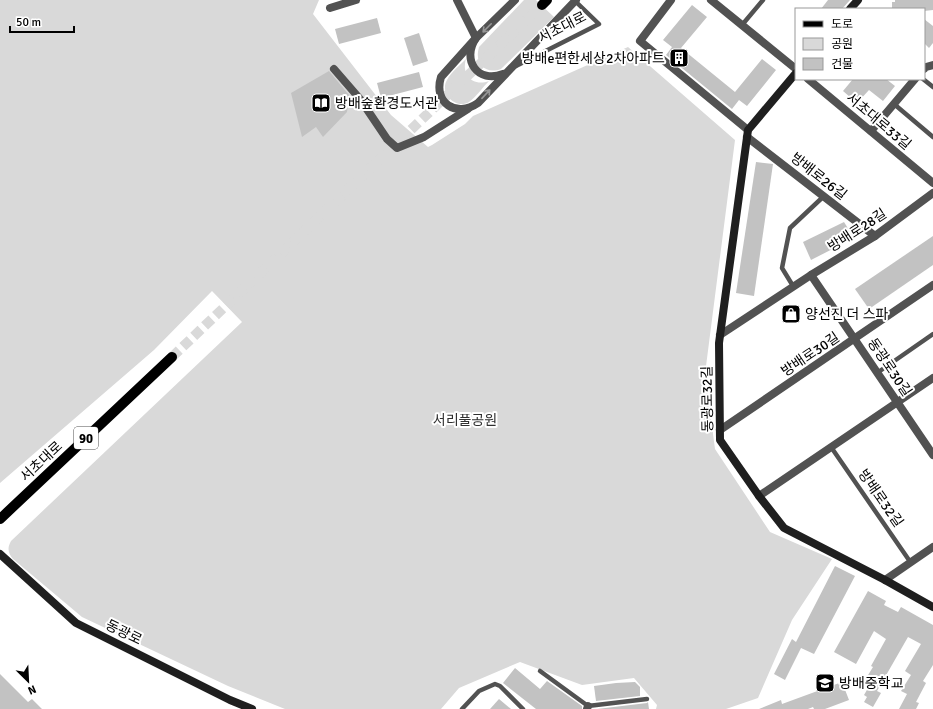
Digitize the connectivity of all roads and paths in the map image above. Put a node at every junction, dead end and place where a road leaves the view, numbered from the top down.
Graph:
1 (356, 0) edge
2 (457, 0) edge
3 (515, 0) edge
4 (576, 0) edge
5 (671, 0) edge
6 (711, 0) edge
7 (763, 0) edge
8 (858, 0) edge
9 (331, 4) edge
10 (851, 8) edge
11 (742, 25) junction
12 (476, 38) junction
13 (795, 68) edge
14 (334, 69) dead end
15 (508, 70) junction
16 (795, 74) edge
17 (809, 80) edge
18 (914, 80) edge
19 (924, 80) edge
20 (933, 87) edge
21 (894, 104) junction
22 (472, 107) junction
23 (871, 131) junction
24 (747, 133) junction
25 (933, 137) edge
26 (933, 182) edge
27 (933, 193) edge
28 (824, 196) junction
29 (874, 236) junction
30 (811, 275) junction
31 (933, 285) edge
32 (793, 286) junction
33 (933, 334) edge
34 (720, 335) junction
35 (855, 339) junction
36 (172, 357) tunnel mouth
37 (877, 373) junction
38 (933, 378) edge
39 (897, 403) junction
40 (720, 430) junction
41 (831, 447) junction
42 (933, 455) edge
43 (759, 496) junction
44 (0, 519) edge
45 (933, 547) edge
46 (0, 554) edge
47 (911, 563) junction
48 (885, 580) junction
49 (933, 608) edge
50 (540, 671) dead end
51 (648, 699) dead end
52 (588, 708) edge
53 (252, 709) edge
54 (462, 709) edge
55 (523, 709) edge

1 - 9 street
2 - 12 street
3 -> 12 street, 서초대로
4 - 15 street, 서초대로
4 - 15 lane, 서초대로
5 - 24 street
6 - 11 street
7 - 11 lane
8 - 10 street
11 - 13 street
12 - 15 street, 서초대로
12 - 22 street, 서초대로
14 - 22 street
22 -> 15 street, 서초대로
16 - 24 street
17 - 23 street, 서초대로33길
18 - 21 street
19 - 20 lane
21 - 23 street
21 - 25 lane
23 - 26 street, 서초대로33길
24 - 28 street, 방배로26길
24 - 34 street, 동광로32길
27 - 29 street, 방배로28길
28 - 29 street, 방배로26길
28 - 32 lane
29 - 30 street, 방배로28길
30 - 32 street, 방배로28길
30 - 35 street, 동광로30길
31 - 35 street, 방배로30길
32 - 34 street, 방배로28길
33 - 37 lane
34 - 40 street, 동광로32길
35 - 37 street, 동광로30길
35 - 40 street, 방배로30길
36 - 44 main road, 서초대로 / 90
37 - 39 street, 동광로30길
38 - 39 street
39 - 41 street
39 - 42 street, 동광로30길
40 - 43 street, 동광로32길
41 - 43 street
41 - 47 lane, 방배로32길
43 - 48 street, 동광로32길
45 - 47 street
46 - 53 street, 동광로
47 - 48 street
48 - 49 street, 동광로32길
50 - 52 lane
51 - 52 lane
54 - 55 lane

